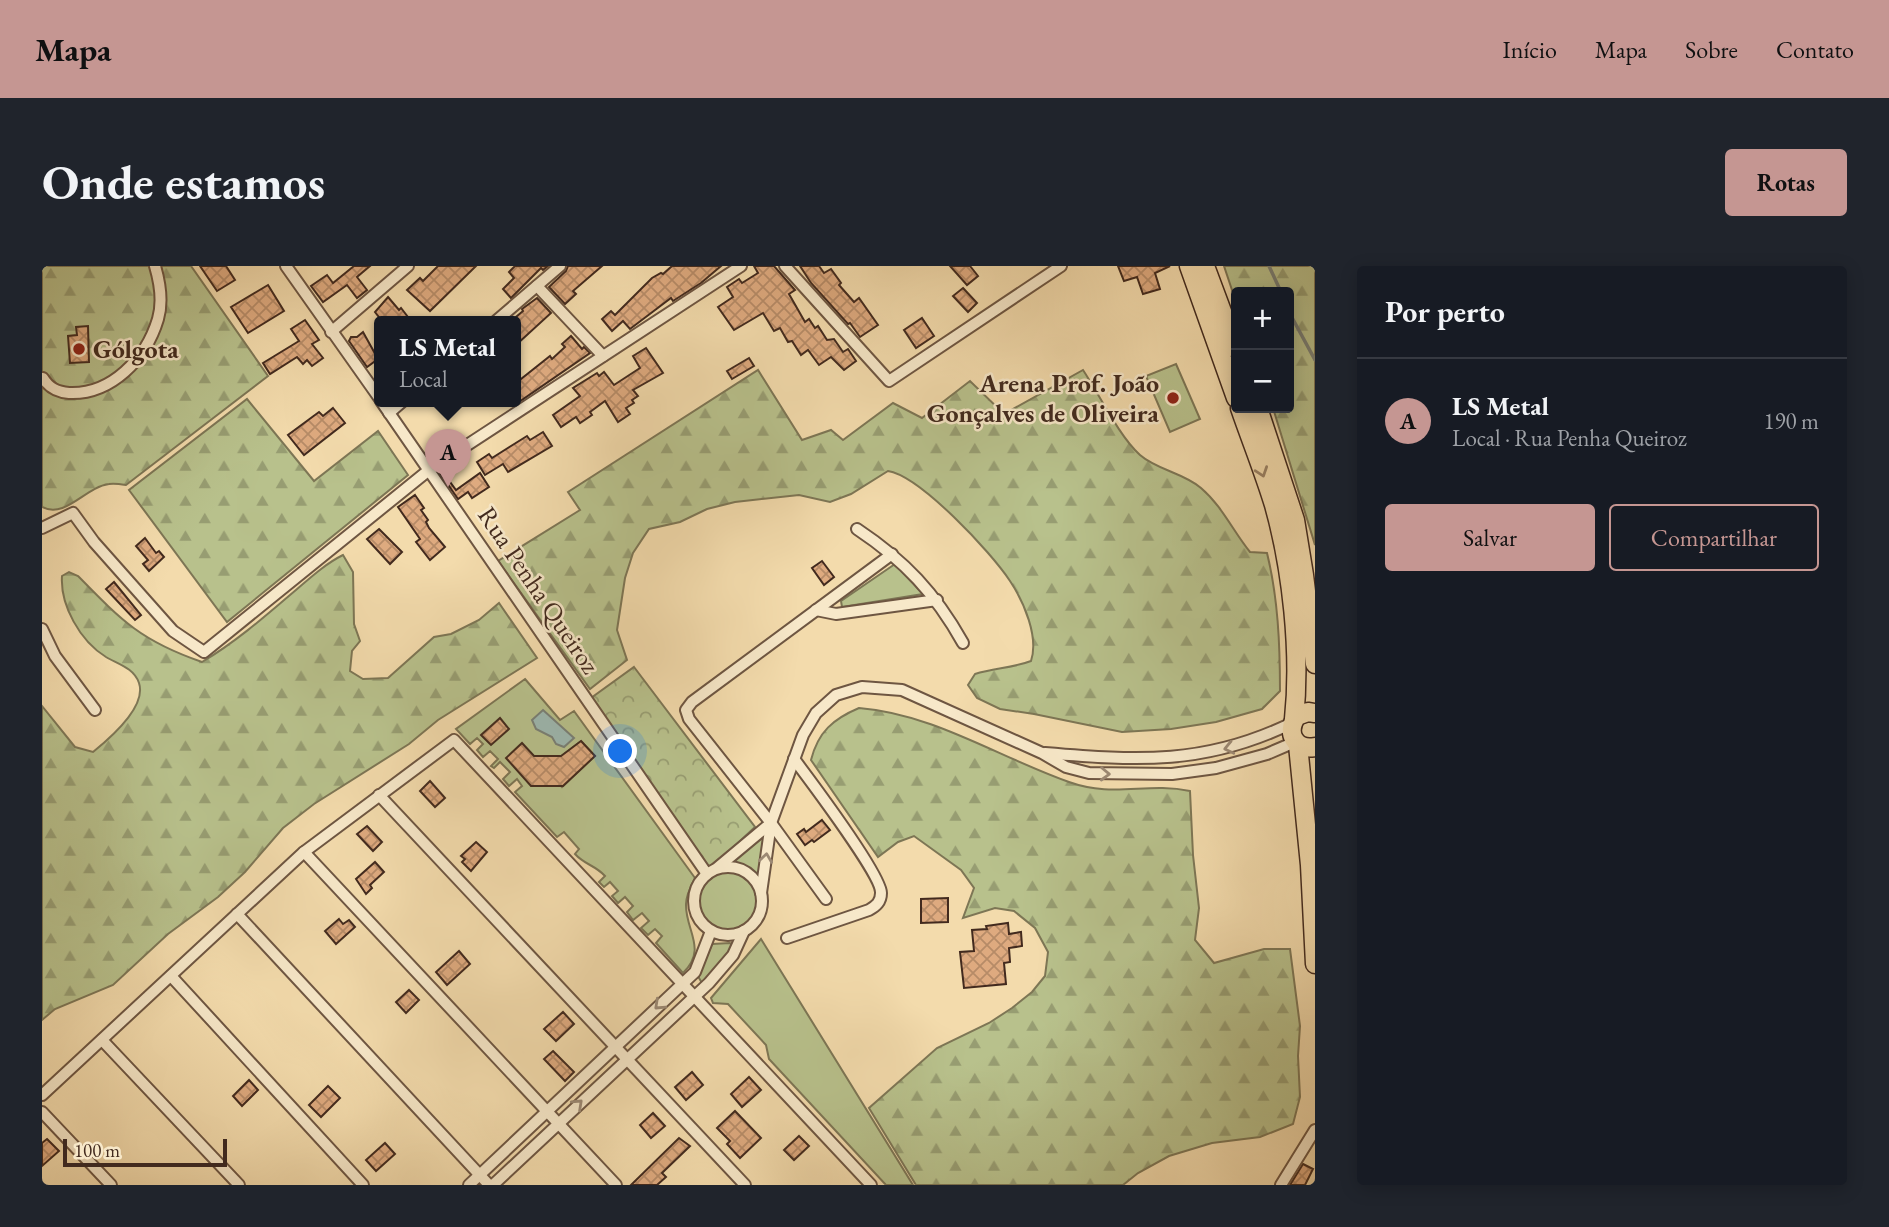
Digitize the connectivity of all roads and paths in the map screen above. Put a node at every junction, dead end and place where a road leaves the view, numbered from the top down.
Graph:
1 (155, 266) edge
2 (286, 266) edge
3 (408, 266) edge
4 (560, 266) edge
5 (741, 266) edge
6 (785, 266) edge
7 (1060, 266) edge
8 (1189, 266) edge
9 (1205, 266) edge
10 (537, 286) junction
11 (502, 316) edge
12 (331, 332) junction
13 (1231, 336) edge
14 (603, 356) junction
15 (43, 378) edge
16 (1231, 384) edge
17 (374, 392) edge
18 (385, 407) edge
19 (396, 407) edge
20 (389, 413) junction
21 (1242, 413) edge
22 (1260, 413) edge
23 (429, 470) junction
24 (42, 528) edge
25 (857, 529) dead end
26 (892, 554) junction
27 (937, 600) junction
28 (816, 610) junction
29 (42, 629) edge
30 (963, 643) dead end
31 (1315, 664) edge
32 (94, 710) dead end
33 (1315, 713) edge
34 (1293, 721) junction
35 (1303, 745) edge
36 (1042, 753) junction
37 (794, 759) junction
38 (379, 795) junction
39 (771, 822) junction
40 (304, 852) junction
41 (712, 871) junction
42 (761, 893) junction
43 (826, 899) dead end
44 (237, 914) junction
45 (711, 931) junction
46 (744, 931) junction
47 (786, 938) dead end
48 (1315, 964) edge
49 (170, 976) junction
50 (682, 984) junction
51 (693, 995) junction
52 (102, 1040) junction
53 (614, 1048) junction
54 (625, 1060) junction
55 (42, 1095) edge
56 (42, 1112) edge
57 (546, 1112) junction
58 (557, 1124) junction
59 (1315, 1130) edge
60 (480, 1175) junction
61 (111, 1185) edge
62 (239, 1185) edge
63 (363, 1185) edge
64 (469, 1185) edge
65 (491, 1185) edge
66 (616, 1185) edge
67 (745, 1185) edge
68 (871, 1185) edge
69 (1281, 1185) edge

1 - 15 street
2 - 12 street, Rua Penha Queiroz
3 - 12 street
4 - 10 street
5 - 14 street
6 - 7 street
8 - 16 main road
9 - 13 main road
10 - 11 street
10 - 14 street
12 - 17 street, Rua Penha Queiroz
14 - 23 street
18 - 20 street, Rua Penha Queiroz
19 - 20 street
20 - 23 street, Rua Penha Queiroz
21 -> 34 main road
22 - 31 main road
23 - 24 street
23 - 41 street, Rua Penha Queiroz
25 - 26 street
26 - 27 street
26 - 28 street
27 - 28 street
27 - 30 street
28 - 39 street
29 - 32 street
33 - 34 main road
34 - 35 main road
34 -> 36 street
36 -> 35 street
35 - 48 main road
36 - 37 street
37 - 39 street
37 - 47 street
38 - 40 street
38 - 50 street
38 - 53 street
39 - 41 street
42 -> 39 street
39 - 43 street
40 - 44 street
40 - 57 street
41 - 42 street
41 - 45 street
42 - 46 street
44 - 49 street
44 - 60 street
45 - 46 street
45 - 50 street
46 - 51 street
49 - 52 street
49 - 63 street
50 - 51 street
50 -> 53 street
51 - 54 street
51 - 68 street
52 - 55 street
52 - 62 street
53 - 54 street
53 - 57 street
58 -> 54 street
54 - 67 street
56 - 61 street
57 - 58 street
57 - 60 street
58 - 65 street
58 - 66 street
59 - 69 street
60 - 64 street
60 - 65 street

